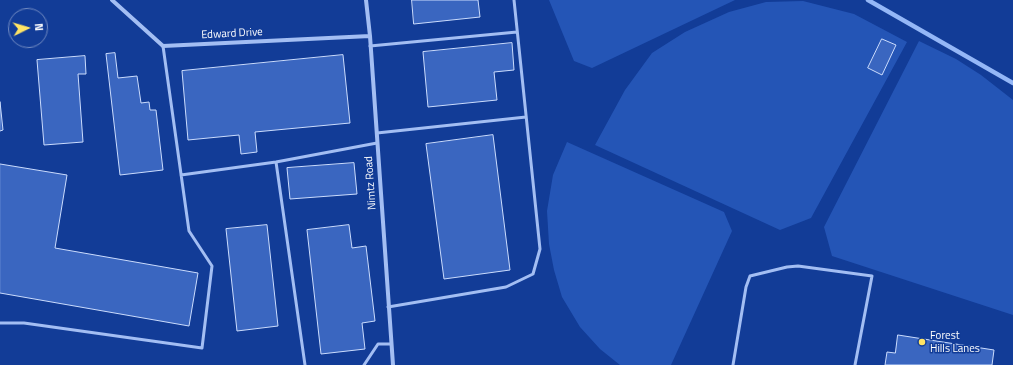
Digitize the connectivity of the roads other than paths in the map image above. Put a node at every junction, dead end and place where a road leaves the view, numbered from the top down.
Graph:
1 (112, 0) edge
2 (366, 0) edge
3 (514, 0) edge
4 (517, 32) junction
5 (370, 36) junction
6 (164, 46) junction
7 (370, 46) junction
8 (526, 117) junction
9 (377, 133) junction
10 (377, 143) junction
11 (276, 162) junction
12 (181, 175) junction
13 (388, 307) junction
14 (0, 323) edge
15 (391, 344) junction
16 (305, 365) edge
17 (364, 365) edge
18 (393, 365) edge
19 (733, 365) edge
20 (855, 365) edge

1 - 6 street
2 - 5 street, Nimtz Road
3 - 4 lane
4 - 7 lane
4 - 8 lane
5 - 6 street, Edward Drive
5 - 7 street, Nimtz Road
6 - 12 lane
7 - 9 street, Nimtz Road
8 - 9 lane
8 - 13 lane
9 - 10 street, Nimtz Road
10 - 11 lane
10 - 13 street, Nimtz Road
11 - 12 lane
11 - 16 lane
12 - 14 lane
13 - 15 street, Nimtz Road
15 - 17 lane
15 - 18 street, Nimtz Road
19 - 20 lane

